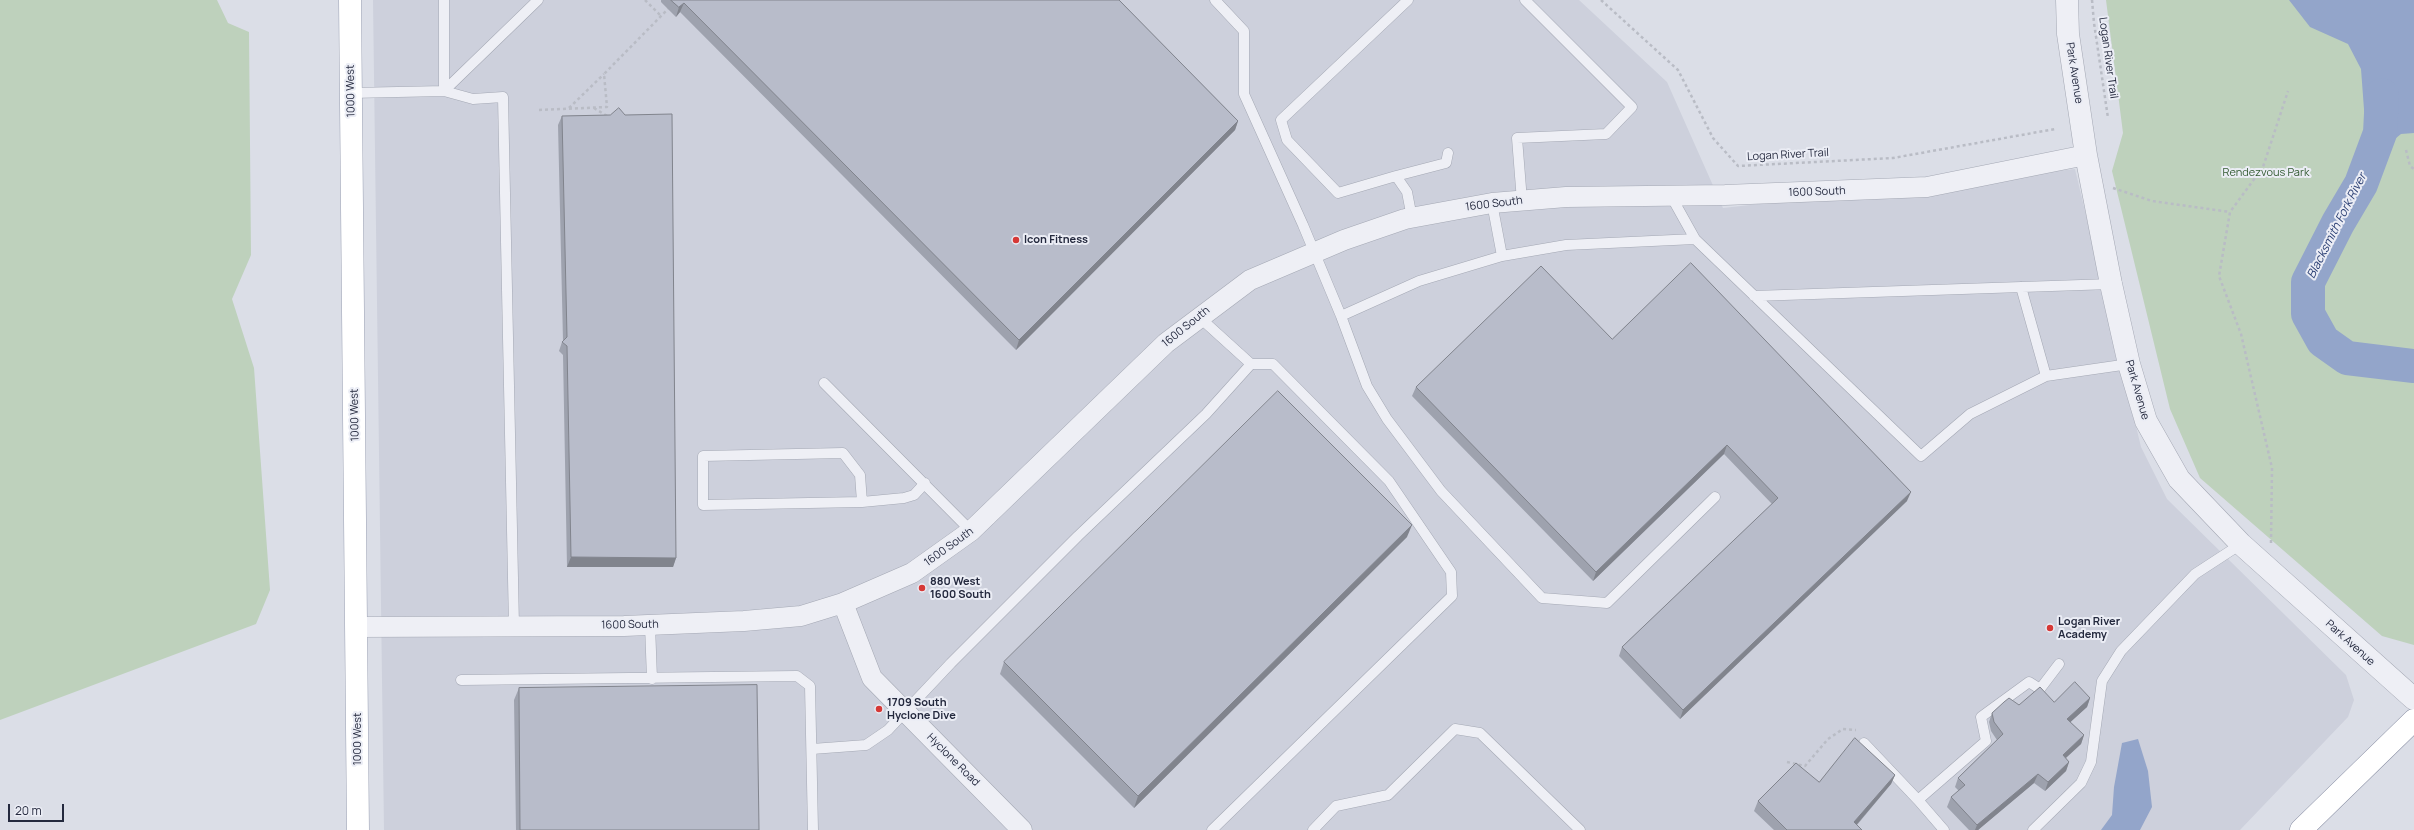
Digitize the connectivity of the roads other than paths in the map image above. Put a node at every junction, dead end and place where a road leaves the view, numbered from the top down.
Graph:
1 (350, 0) edge
2 (444, 0) edge
3 (538, 0) edge
4 (1215, 0) edge
5 (1408, 0) edge
6 (1525, 0) edge
7 (2067, 0) edge
8 (444, 90) junction
9 (351, 93) junction
10 (1448, 153) dead end
11 (2086, 155) junction
12 (1396, 176) junction
13 (1671, 196) junction
14 (1522, 201) junction
15 (1492, 203) junction
16 (1412, 218) junction
17 (1694, 239) junction
18 (1314, 252) junction
19 (1502, 256) junction
20 (2111, 284) junction
21 (2021, 287) junction
22 (1754, 296) junction
23 (1198, 316) junction
24 (1341, 316) junction
25 (1251, 364) junction
26 (2129, 364) junction
27 (2046, 376) junction
28 (824, 383) dead end
29 (925, 483) junction
30 (1715, 497) dead end
31 (862, 502) junction
32 (971, 531) junction
33 (2241, 544) junction
34 (843, 603) junction
35 (650, 625) junction
36 (514, 626) junction
37 (358, 627) junction
38 (2059, 664) dead end
39 (652, 679) junction
40 (461, 680) dead end
41 (2414, 699) edge
42 (905, 711) junction
43 (2414, 720) edge
44 (1864, 744) edge
45 (812, 749) junction
46 (1918, 800) junction
47 (358, 830) edge
48 (813, 830) edge
49 (1022, 830) edge
50 (1212, 830) edge
51 (1313, 830) edge
52 (1580, 830) edge
53 (1944, 830) edge
54 (2033, 830) edge
55 (2300, 830) edge

1 - 9 main road, 1000 West
2 - 8 lane
3 - 8 lane
4 - 18 lane
5 - 12 lane
6 - 14 lane
7 - 11 street, Park Avenue
8 - 9 lane
8 - 36 lane
9 - 37 main road, 1000 West
10 - 12 lane
11 - 13 street, 1600 South
11 - 20 street, Park Avenue
12 - 16 lane
13 - 14 street, 1600 South
13 - 17 lane
14 - 15 street, 1600 South
15 - 16 street, 1600 South
15 - 19 lane
16 - 18 street, 1600 South
17 - 19 lane
17 - 22 lane
18 - 23 street, 1600 South
18 - 24 lane
19 - 24 lane
20 - 21 lane
20 - 26 street, Park Avenue
21 - 22 lane
21 - 27 lane
22 - 27 lane
23 - 25 lane
23 - 32 street, 1600 South
24 - 30 lane
25 - 42 lane
25 - 50 lane
26 - 27 lane
26 - 33 street, Park Avenue
28 - 29 lane
29 - 31 lane
29 - 32 lane
31 - 31 lane
32 - 34 street, 1600 South
33 - 41 street, Park Avenue
33 - 54 lane
34 - 35 street, 1600 South
34 - 42 street, Hyclone Road
35 - 36 street, 1600 South
35 - 39 lane
36 - 37 street, 1600 South
37 - 47 main road, 1000 West
38 - 46 lane
39 - 40 lane
39 - 45 lane
42 - 45 lane
42 - 49 street, Hyclone Road
43 - 55 main road
44 - 46 lane
45 - 48 lane
46 - 53 lane
51 - 52 lane

